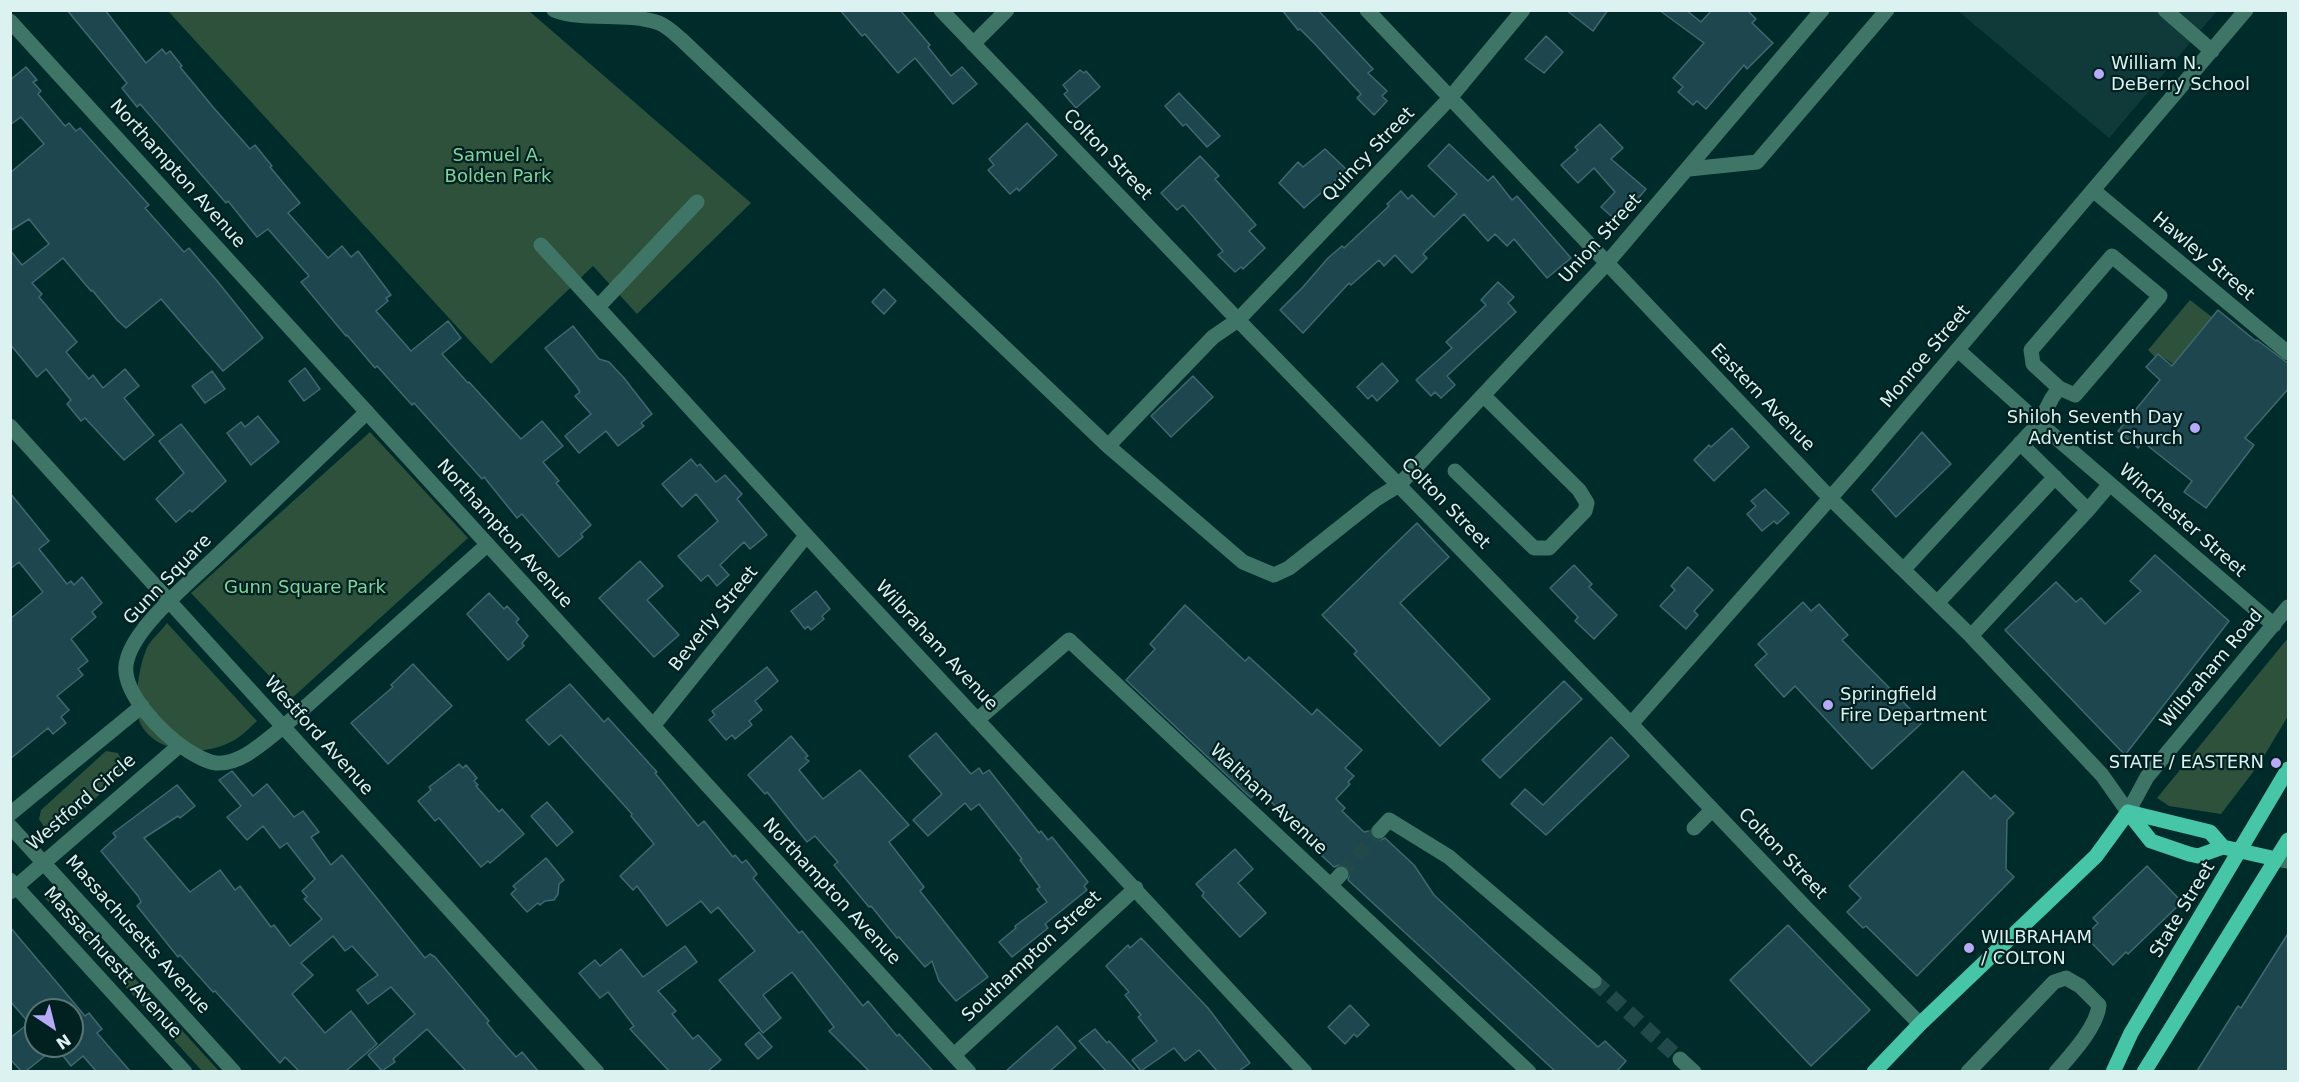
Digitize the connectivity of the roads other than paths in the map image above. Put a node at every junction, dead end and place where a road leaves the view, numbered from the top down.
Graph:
1 (14, 10) edge
2 (554, 10) edge
3 (941, 10) edge
4 (1007, 10) edge
5 (1367, 10) edge
6 (1523, 10) edge
7 (1822, 10) edge
8 (1887, 10) edge
9 (2165, 10) edge
10 (2246, 10) edge
11 (633, 13) edge
12 (10, 14) edge
13 (10, 21) edge
14 (974, 44) junction
15 (2212, 51) junction
16 (1450, 98) junction
17 (1689, 169) junction
18 (2093, 190) junction
19 (697, 202) dead end
20 (541, 245) dead end
21 (1607, 263) junction
22 (598, 307) junction
23 (1238, 320) junction
24 (1958, 350) junction
25 (2289, 353) edge
26 (2060, 388) junction
27 (1483, 395) junction
28 (367, 412) junction
29 (2039, 423) junction
30 (10, 426) edge
31 (2020, 443) junction
32 (1108, 446) junction
33 (1455, 471) dead end
34 (2055, 477) junction
35 (2110, 484) junction
36 (1399, 485) junction
37 (1830, 498) junction
38 (2088, 510) junction
39 (806, 536) junction
40 (487, 545) junction
41 (1904, 569) junction
42 (170, 602) junction
43 (1938, 602) junction
44 (2289, 607) edge
45 (2274, 625) junction
46 (1971, 636) junction
47 (141, 706) junction
48 (977, 720) junction
49 (1631, 724) junction
50 (653, 726) junction
51 (283, 727) junction
52 (180, 745) junction
53 (2289, 769) edge
54 (1712, 810) junction
55 (2128, 812) junction
56 (10, 814) edge
57 (10, 826) edge
58 (1694, 828) dead end
59 (1379, 831) tunnel mouth
60 (2289, 840) edge
61 (2223, 847) junction
62 (2242, 851) junction
63 (2282, 860) edge
64 (44, 862) junction
65 (12, 886) edge
66 (1136, 888) junction
67 (1594, 981) tunnel mouth
68 (1920, 1024) junction
69 (954, 1055) junction
70 (1680, 1059) tunnel mouth
71 (185, 1071) edge
72 (234, 1071) edge
73 (597, 1071) edge
74 (969, 1071) edge
75 (1305, 1071) edge
76 (1529, 1071) edge
77 (1694, 1071) edge
78 (1874, 1071) edge
79 (1968, 1071) edge
80 (2056, 1071) edge
81 (2113, 1071) edge
82 (2144, 1071) edge

1 - 12 street
2 - 11 street
3 - 14 street, Colton Street
4 - 14 street
5 - 16 street, Eastern Avenue
6 - 16 street, Quincy Street
7 - 17 street, Union Street
8 - 17 street
9 - 15 street
10 - 15 street, Monroe Street
11 - 32 street
13 - 28 street, Northampton Avenue
14 - 23 street, Colton Street
15 - 18 street, Monroe Street
16 - 21 street, Eastern Avenue
16 - 23 street, Quincy Street
17 - 21 street, Union Street
18 - 24 street, Monroe Street
18 - 25 street, Hawley Street
19 - 22 street
20 - 22 street, Wilbraham Avenue
21 - 27 street, Union Street
21 - 37 street, Eastern Avenue
22 - 39 street, Wilbraham Avenue
23 - 32 street, Quincy Street
23 - 36 street, Colton Street
24 - 29 street, Winchester Street
24 - 37 street, Monroe Street
26 - 26 street
26 - 29 street
27 - 33 street
27 - 36 street, Union Street
28 - 40 street, Northampton Avenue
28 - 42 street, Gunn Square
29 - 31 street
29 - 35 street, Winchester Street
30 - 42 street, Westford Avenue
31 - 34 street
31 - 41 street
32 - 36 street, Union Street
34 - 38 street
34 - 43 street
35 - 38 street
35 - 45 street, Winchester Street
36 - 49 street, Colton Street
37 - 41 street, Eastern Avenue
37 - 49 street, Monroe Street
38 - 46 street
39 - 48 street, Wilbraham Avenue
39 - 50 street, Beverly Street
40 - 50 street, Northampton Avenue
40 - 51 street, Gunn Square
41 - 43 street, Eastern Avenue
42 - 47 street, Gunn Square
42 - 51 street, Westford Avenue
43 - 46 street, Eastern Avenue
44 - 45 street, Wilbraham Road
45 - 55 street, Wilbraham Road
46 - 55 street, Eastern Avenue
47 - 52 street, Gunn Square
47 - 56 street, Westford Circle
48 - 66 street, Wilbraham Avenue
48 - 76 street, Waltham Avenue
49 - 54 street, Colton Street
50 - 69 street, Northampton Avenue
51 - 52 street, Gunn Square
51 - 73 street, Westford Avenue
52 - 64 street, Westford Circle
53 - 62 main road, State Street
54 - 58 street
54 - 68 street, Colton Street
55 - 61 main road, Eastern Avenue
55 - 61 main road, Eastern Avenue
55 - 68 main road, Wilbraham Road
57 - 64 street, Massachusetts Avenue
59 - 67 street
60 - 63 main road
61 - 62 main road, Eastern Avenue
62 - 63 main road, Eastern Avenue
62 - 81 main road, State Street
63 - 82 main road
64 - 65 street, Westford Circle
64 - 72 street, Massachusetts Avenue
65 - 71 street, Massachuestt Avenue
66 - 69 street, Southampton Street
66 - 75 street, Wilbraham Avenue
68 - 78 main road, Wilbraham Road
69 - 74 street, Northampton Avenue
70 - 77 street
79 - 80 street

